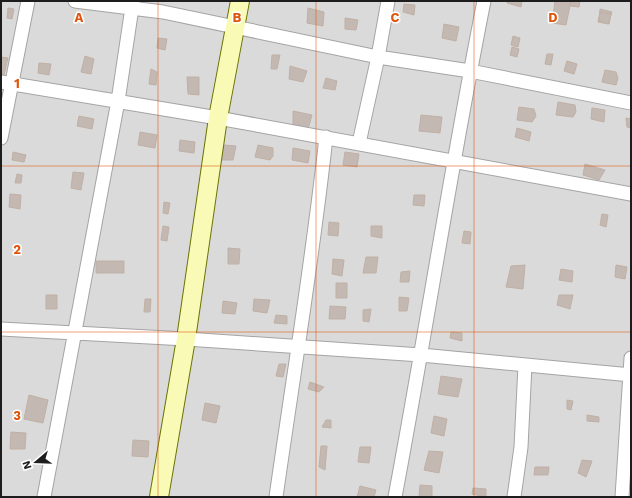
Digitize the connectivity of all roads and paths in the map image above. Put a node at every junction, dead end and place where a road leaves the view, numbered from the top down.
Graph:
1 (28, 1) edge
2 (75, 1) edge
3 (240, 1) edge
4 (388, 1) edge
5 (484, 1) edge
6 (132, 5) edge
7 (235, 28) junction
8 (378, 57) junction
9 (470, 71) junction
10 (7, 83) edge
11 (118, 101) junction
12 (631, 103) edge
13 (218, 118) junction
14 (326, 137) junction
15 (1, 138) edge
16 (359, 144) junction
17 (453, 161) junction
18 (631, 194) edge
19 (1, 330) edge
20 (75, 334) junction
21 (186, 339) junction
22 (297, 347) junction
23 (421, 356) junction
24 (631, 358) edge
25 (525, 365) junction
26 (630, 375) edge
27 (44, 497) edge
28 (159, 497) edge
29 (276, 497) edge
30 (395, 497) edge
31 (514, 497) edge
32 (622, 497) edge

1 - 10 street
2 - 6 street
3 - 7 street
4 - 8 street
5 - 9 street
6 - 7 street
6 - 11 street
7 - 8 street
7 - 13 street
8 - 9 street
8 - 16 street
9 - 12 street
9 - 17 street
10 - 11 street
10 - 15 street
11 - 13 street
11 - 20 street
13 - 14 street
13 - 21 street
14 - 16 street
14 - 22 street
16 - 17 street
17 - 18 street
17 - 23 street
19 - 20 street
20 - 21 street
20 - 27 street
21 - 22 street
21 - 28 street
22 - 23 street
22 - 29 street
23 - 25 street
23 - 30 street
24 - 26 street
25 - 26 street
25 - 31 street
26 - 32 street

